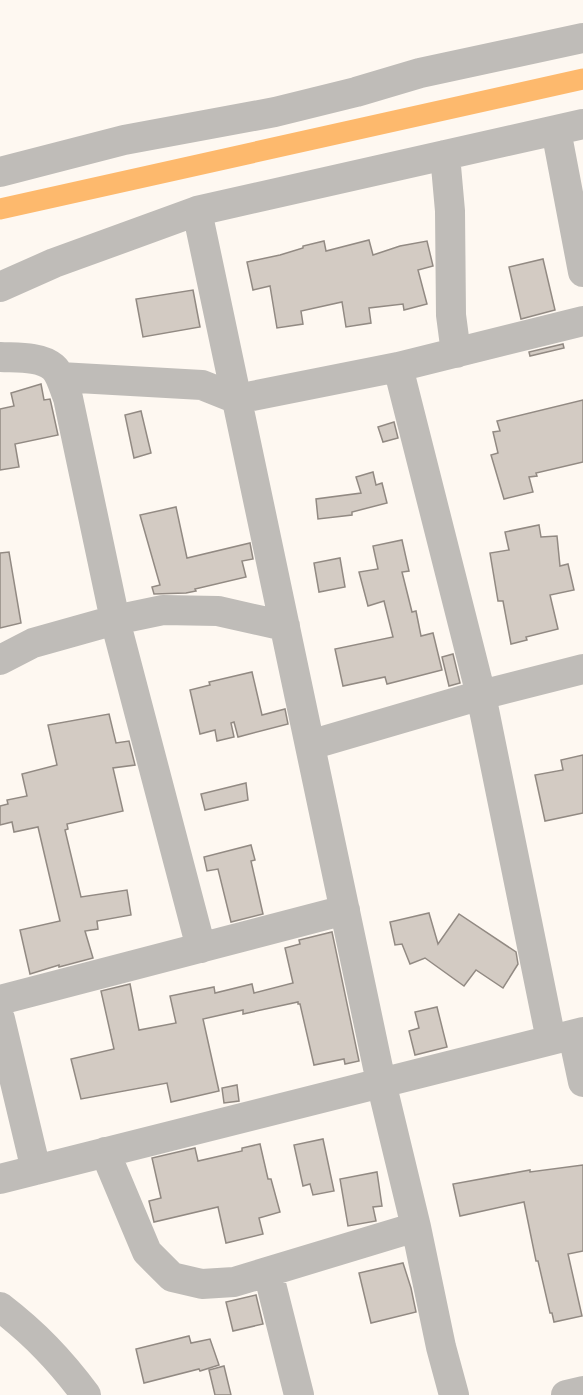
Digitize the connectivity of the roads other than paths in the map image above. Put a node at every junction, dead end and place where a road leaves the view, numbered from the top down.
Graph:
1 (583, 38) edge
2 (569, 127) edge
3 (445, 155) junction
4 (0, 172) edge
5 (196, 211) junction
6 (583, 272) edge
7 (0, 287) edge
8 (583, 321) edge
9 (456, 353) junction
10 (0, 357) edge
11 (398, 368) junction
12 (60, 377) junction
13 (237, 399) junction
14 (116, 620) junction
15 (285, 626) junction
16 (0, 660) edge
17 (583, 669) edge
18 (481, 695) junction
19 (310, 744) junction
20 (345, 910) junction
21 (201, 948) junction
22 (0, 1000) edge
23 (0, 1019) edge
24 (569, 1036) edge
25 (381, 1082) junction
26 (583, 1082) edge
27 (105, 1152) junction
28 (36, 1170) junction
29 (0, 1179) edge
30 (416, 1227) junction
31 (268, 1272) junction
32 (0, 1307) edge
33 (583, 1391) edge
34 (86, 1395) edge
35 (298, 1395) edge
36 (454, 1395) edge
37 (566, 1395) edge

1 - 4 street
2 - 3 street
2 - 6 street
3 - 5 street
3 - 9 street
5 - 7 street
5 - 13 street
8 - 9 street
9 - 11 street
10 - 12 street
11 - 13 street
11 - 18 street
12 - 13 street
12 - 14 street
13 - 15 street
14 - 15 street
14 - 16 street
14 - 21 street
15 - 19 street
17 - 18 street
18 - 19 street
18 - 24 street
19 - 20 street
20 - 21 street
20 - 25 street
21 - 22 street
23 - 28 street
24 - 25 street
24 - 26 street
25 - 27 street
25 - 30 street
27 - 28 street
27 - 31 street
28 - 29 street
30 - 31 street
30 - 36 street
31 - 35 street
32 - 34 street
33 - 37 street

